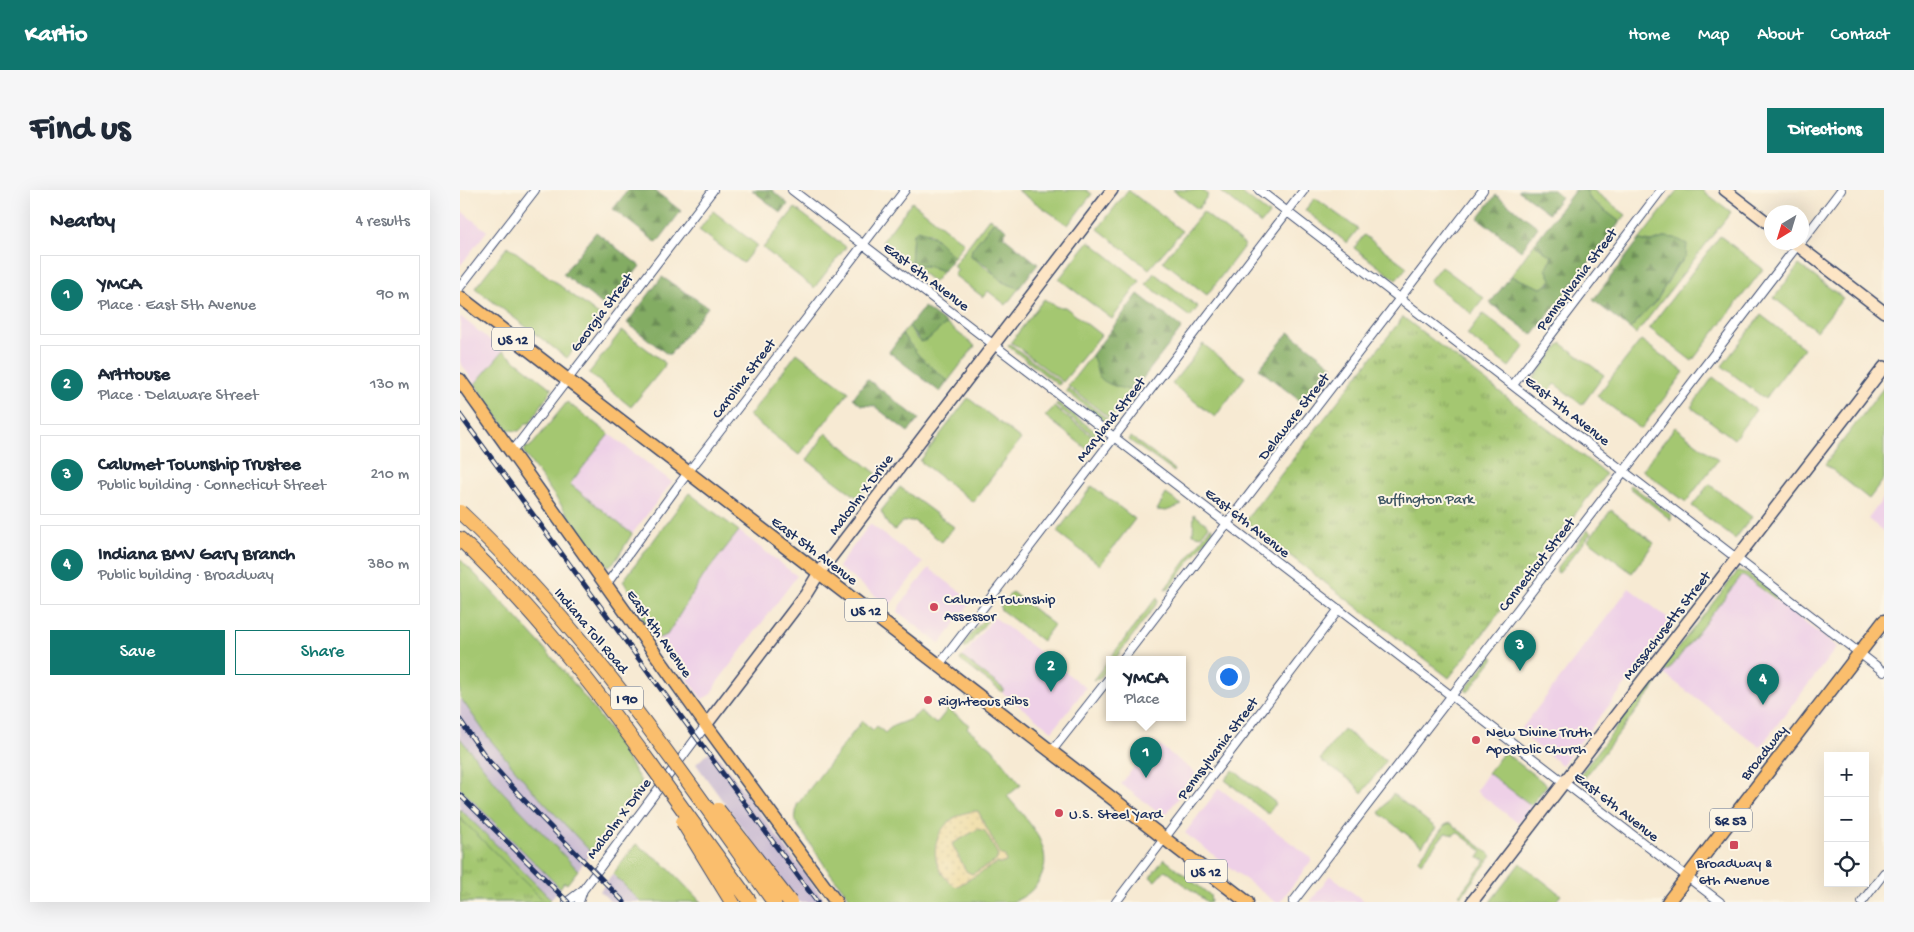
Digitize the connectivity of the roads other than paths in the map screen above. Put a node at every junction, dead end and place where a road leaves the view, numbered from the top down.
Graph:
1 (535, 190) edge
2 (713, 190) edge
3 (792, 190) edge
4 (905, 190) edge
5 (1112, 190) edge
6 (1258, 190) edge
7 (1304, 190) edge
8 (1483, 190) edge
9 (1661, 190) edge
10 (1724, 190) edge
11 (1841, 190) edge
12 (1287, 212) junction
13 (1764, 220) edge
14 (1809, 229) edge
15 (864, 245) junction
16 (1793, 250) edge
17 (1807, 250) edge
18 (460, 286) edge
19 (460, 297) edge
20 (1400, 299) junction
21 (1884, 312) edge
22 (994, 344) junction
23 (1884, 367) edge
24 (460, 380) edge
25 (567, 380) junction
26 (1513, 385) junction
27 (1114, 436) junction
28 (512, 452) junction
29 (1625, 471) junction
30 (688, 473) junction
31 (460, 512) edge
32 (1227, 524) junction
33 (460, 539) edge
34 (1737, 557) junction
35 (818, 573) junction
36 (606, 585) junction
37 (1339, 610) junction
38 (1884, 621) edge
39 (1860, 653) junction
40 (1125, 656) edge
41 (939, 666) junction
42 (1884, 672) edge
43 (1106, 682) edge
44 (1452, 696) junction
45 (706, 725) junction
46 (663, 747) junction
47 (1051, 752) junction
48 (651, 765) junction
49 (1564, 782) junction
50 (1165, 840) junction
51 (1884, 873) edge
52 (1687, 877) junction
53 (583, 890) junction
54 (567, 902) edge
55 (579, 902) edge
56 (732, 902) edge
57 (750, 902) edge
58 (774, 902) edge
59 (790, 902) edge
60 (836, 902) edge
61 (1116, 902) edge
62 (1247, 902) edge
63 (1293, 902) edge
64 (1472, 902) edge
65 (1668, 902) edge
66 (1720, 902) edge
67 (1862, 902) edge

1 - 18 street
2 - 25 street, Georgia Street
3 - 15 street, East 6th Avenue
4 - 15 street, Carolina Street
5 - 22 street, Malcolm X Drive
6 - 12 street, East 7th Avenue
7 - 12 street, Maryland Street
8 - 20 street, Delaware Street
9 - 26 street, Pennsylvania Street
10 - 13 street
11 - 14 street, Connecticut Street
12 - 20 street, East 7th Avenue
12 - 27 street, Maryland Street
15 - 22 street, East 6th Avenue
15 - 30 street, Carolina Street
16 - 29 street, Connecticut Street
17 - 21 street
19 - 25 main road, East 5th Avenue / US 12
20 - 26 street, East 7th Avenue
20 - 32 street, Delaware Street
22 - 27 street, East 6th Avenue
22 - 35 street, Malcolm X Drive
23 - 34 street, Massachusetts Street
24 - 28 main road, East 4th Avenue
25 - 28 street, Georgia Street
25 - 30 main road, East 5th Avenue / US 12
26 - 29 street, East 7th Avenue
27 - 32 street, East 6th Avenue
27 - 41 street, Maryland Street
28 - 36 main road, East 4th Avenue
29 - 34 street, East 7th Avenue
29 - 44 street, Connecticut Street
30 - 35 main road, East 5th Avenue / US 12
30 - 36 street, Carolina Street
31 - 46 highway, Indiana Toll Road / I 90, bridge
32 - 37 street, East 6th Avenue
32 - 40 street, Delaware Street
33 - 48 highway, I 90
34 - 39 street, East 7th Avenue
34 - 49 street, Massachusetts Street
35 - 41 main road, East 5th Avenue / US 12
35 - 45 street, Malcolm X Drive
36 - 45 main road, East 4th Avenue
37 - 44 street, East 6th Avenue
37 - 50 street, Pennsylvania Street
38 - 39 main road, Broadway / SR 53
39 - 42 street, East 7th Avenue
39 - 52 main road, Broadway / SR 53
41 - 47 main road, East 5th Avenue / US 12
43 - 47 street
44 - 49 street, East 6th Avenue
44 - 63 street, Connecticut Street
45 - 53 street, Malcolm X Drive
45 - 60 main road, East 4th Avenue
46 - 58 highway, Indiana Toll Road / I 90, bridge
46 - 59 highway, bridge
47 - 50 main road, East 5th Avenue / US 12
48 - 56 highway, bridge
48 - 57 highway, I 90, bridge
49 - 52 street, East 6th Avenue
49 - 64 street, Massachusetts Street
50 - 61 street, Pennsylvania Street
50 - 62 main road, East 5th Avenue / US 12
51 - 67 street
52 - 65 main road, Broadway / SR 53
52 - 66 street, East 6th Avenue
53 - 54 street, Malcolm X Drive
53 - 55 street, Malcolm X Drive

